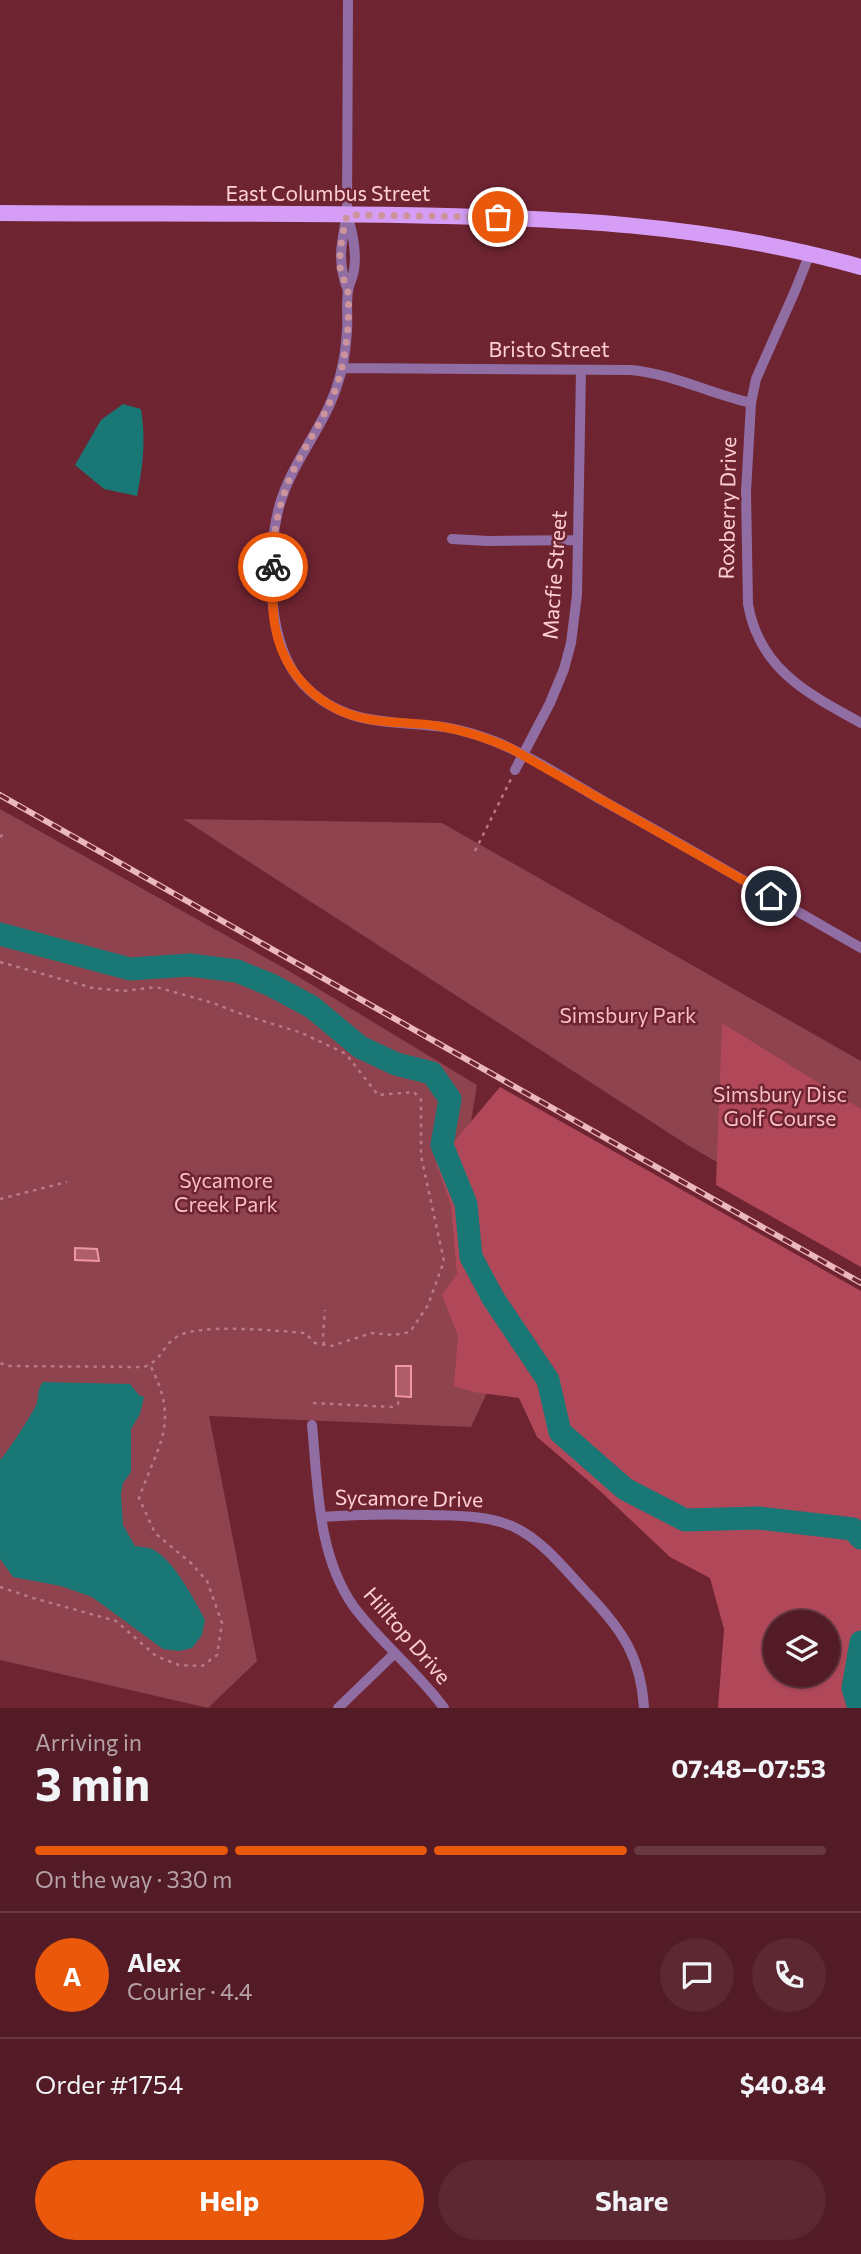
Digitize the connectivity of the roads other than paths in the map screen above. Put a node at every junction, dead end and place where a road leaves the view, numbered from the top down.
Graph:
1 (348, 0) edge
2 (0, 213) edge
3 (347, 215) junction
4 (810, 253) junction
5 (861, 267) edge
6 (342, 368) junction
7 (581, 369) junction
8 (751, 403) junction
9 (452, 539) dead end
10 (578, 540) junction
11 (861, 723) edge
12 (523, 755) junction
13 (515, 770) road end
14 (861, 948) edge
15 (312, 1424) dead end
16 (322, 1517) junction
17 (395, 1653) junction
18 (338, 1708) edge
19 (443, 1708) edge
20 (644, 1708) edge

1 - 3 street
2 - 3 main road, East Columbus Street
3 - 4 main road, East Columbus Street
3 - 6 street
4 - 5 main road, East Columbus Street
4 - 8 street, Roxberry Drive
6 - 7 street, Bristo Street
6 - 12 street
7 - 8 street, Bristo Street
7 - 10 street, Macfie Street
8 - 11 street, Roxberry Drive
9 - 10 street
10 - 12 street, Macfie Street
12 - 13 street, Macfie Street
12 - 14 street
15 - 16 street, Hilltop Drive
16 - 17 street, Hilltop Drive
16 - 20 street, Sycamore Drive
17 - 18 street
17 - 19 street, Hilltop Drive

